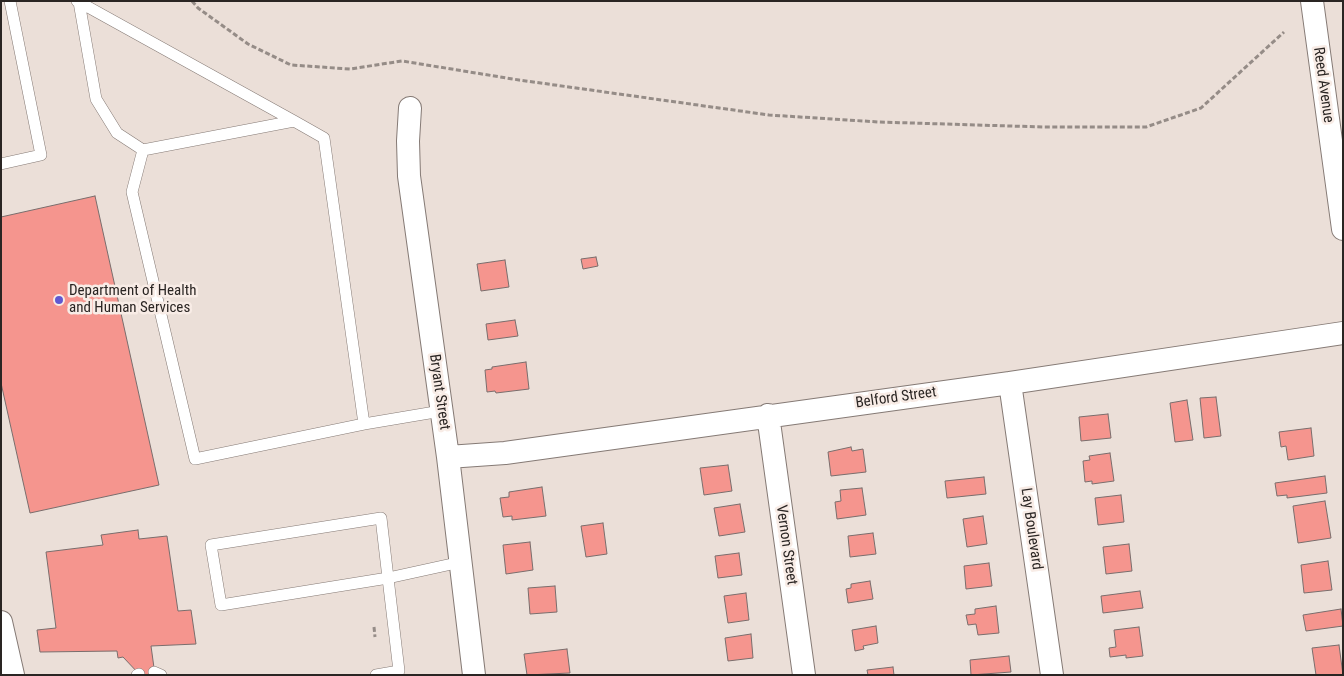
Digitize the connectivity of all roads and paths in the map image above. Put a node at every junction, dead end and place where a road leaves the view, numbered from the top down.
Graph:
1 (10, 1) edge
2 (192, 1) edge
3 (1312, 1) edge
4 (78, 2) edge
5 (1284, 32) dead end
6 (410, 108) dead end
7 (294, 121) junction
8 (142, 150) junction
9 (1, 164) edge
10 (1343, 229) edge
11 (1343, 333) edge
12 (1010, 383) junction
13 (441, 412) junction
14 (768, 416) junction
15 (364, 424) junction
16 (448, 457) junction
17 (461, 562) junction
18 (388, 578) junction
19 (1, 622) edge
20 (374, 627) dead end
21 (375, 637) dead end
22 (400, 673) edge
23 (13, 675) edge
24 (376, 675) edge
25 (474, 675) edge
26 (804, 675) edge
27 (1052, 675) edge

1 - 9 lane
2 - 5 path
3 - 10 street, Reed Avenue
4 - 7 lane
4 - 8 lane
6 - 13 street, Bryant Street
7 - 8 lane
7 - 15 lane
8 - 15 lane
11 - 12 street, Belford Street
12 - 14 street, Belford Street
12 - 27 street, Lay Boulevard
13 - 15 lane
13 - 16 street, Bryant Street
14 - 16 street, Belford Street
14 - 26 street, Vernon Street
16 - 17 street, Bryant Street
17 - 18 lane
17 - 25 street, Bryant Street
18 - 18 lane
18 - 22 lane
19 - 23 street
20 - 21 path
22 - 24 lane

